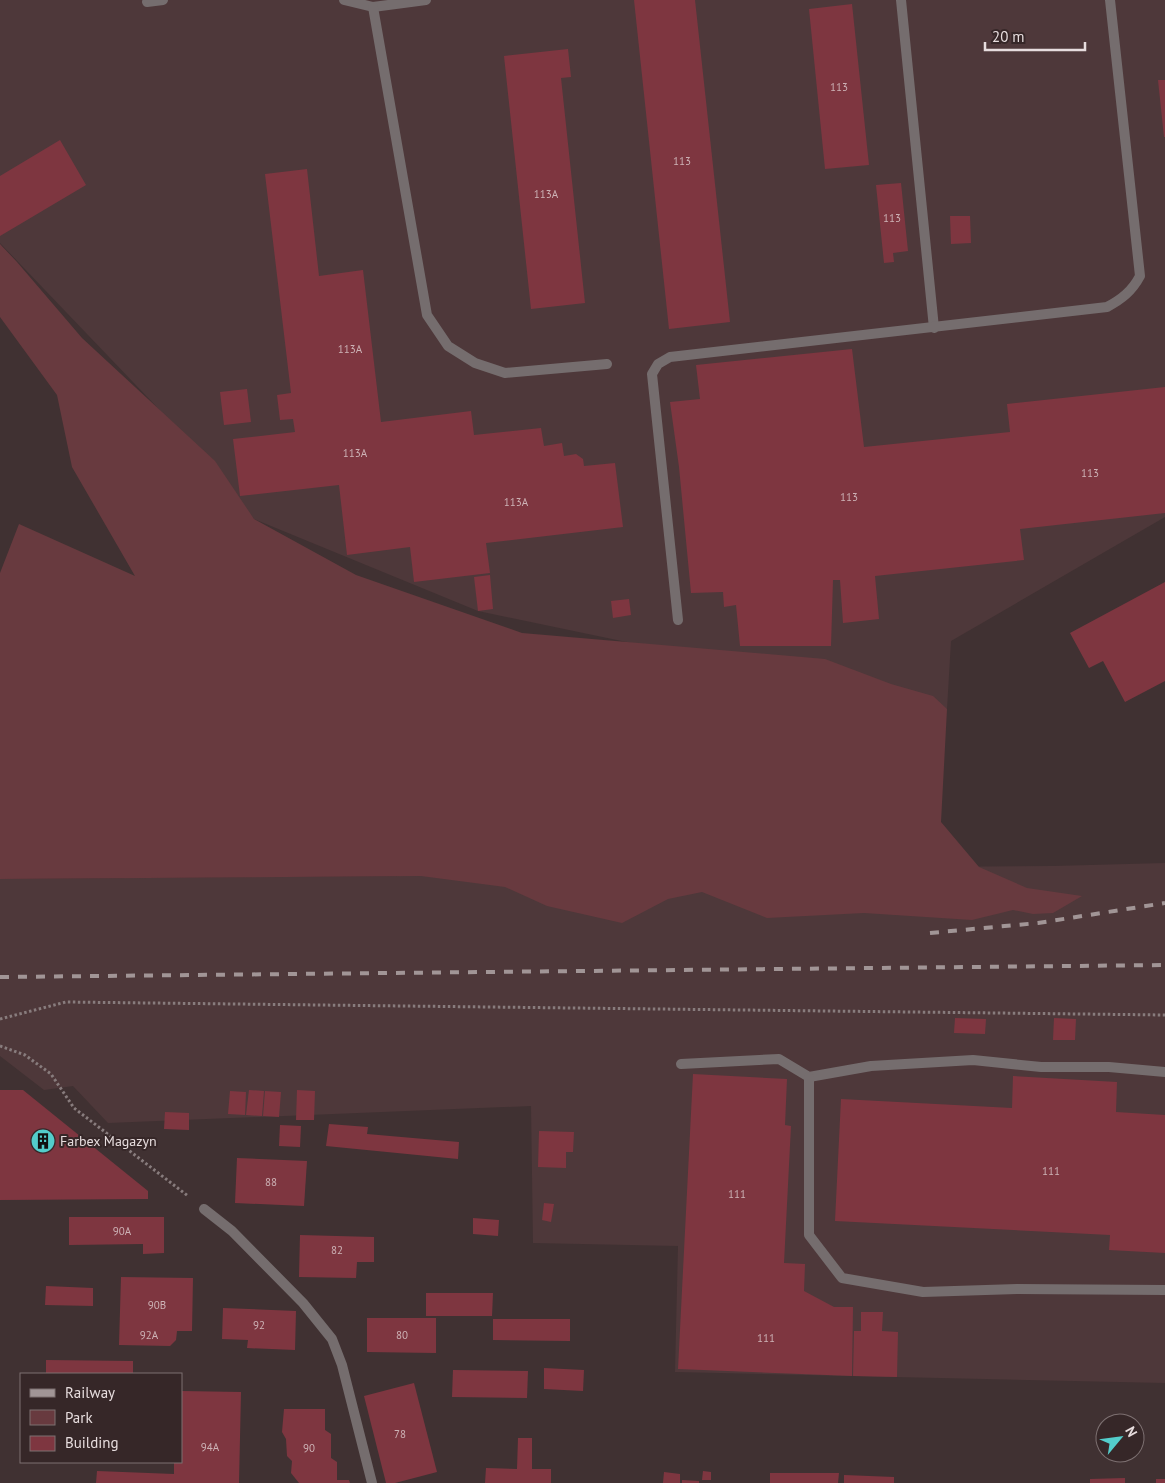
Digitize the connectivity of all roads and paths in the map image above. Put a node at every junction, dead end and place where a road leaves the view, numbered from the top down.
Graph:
1 (164, 0) edge
2 (344, 0) edge
3 (426, 0) edge
4 (900, 0) edge
5 (1110, 0) edge
6 (147, 2) dead end
7 (373, 6) junction
8 (934, 328) junction
9 (607, 364) dead end
10 (678, 620) dead end
11 (1165, 1015) edge
12 (0, 1019) edge
13 (0, 1046) edge
14 (681, 1064) dead end
15 (1165, 1072) edge
16 (809, 1077) junction
17 (204, 1208) joint
18 (1165, 1290) edge
19 (372, 1483) edge

1 - 6 lane
2 - 7 lane
3 - 7 lane
4 - 8 lane
5 - 8 lane
7 - 9 lane
8 - 10 lane
11 - 12 path
13 - 17 path
14 - 16 lane
15 - 16 lane
16 - 18 lane
17 - 19 lane

